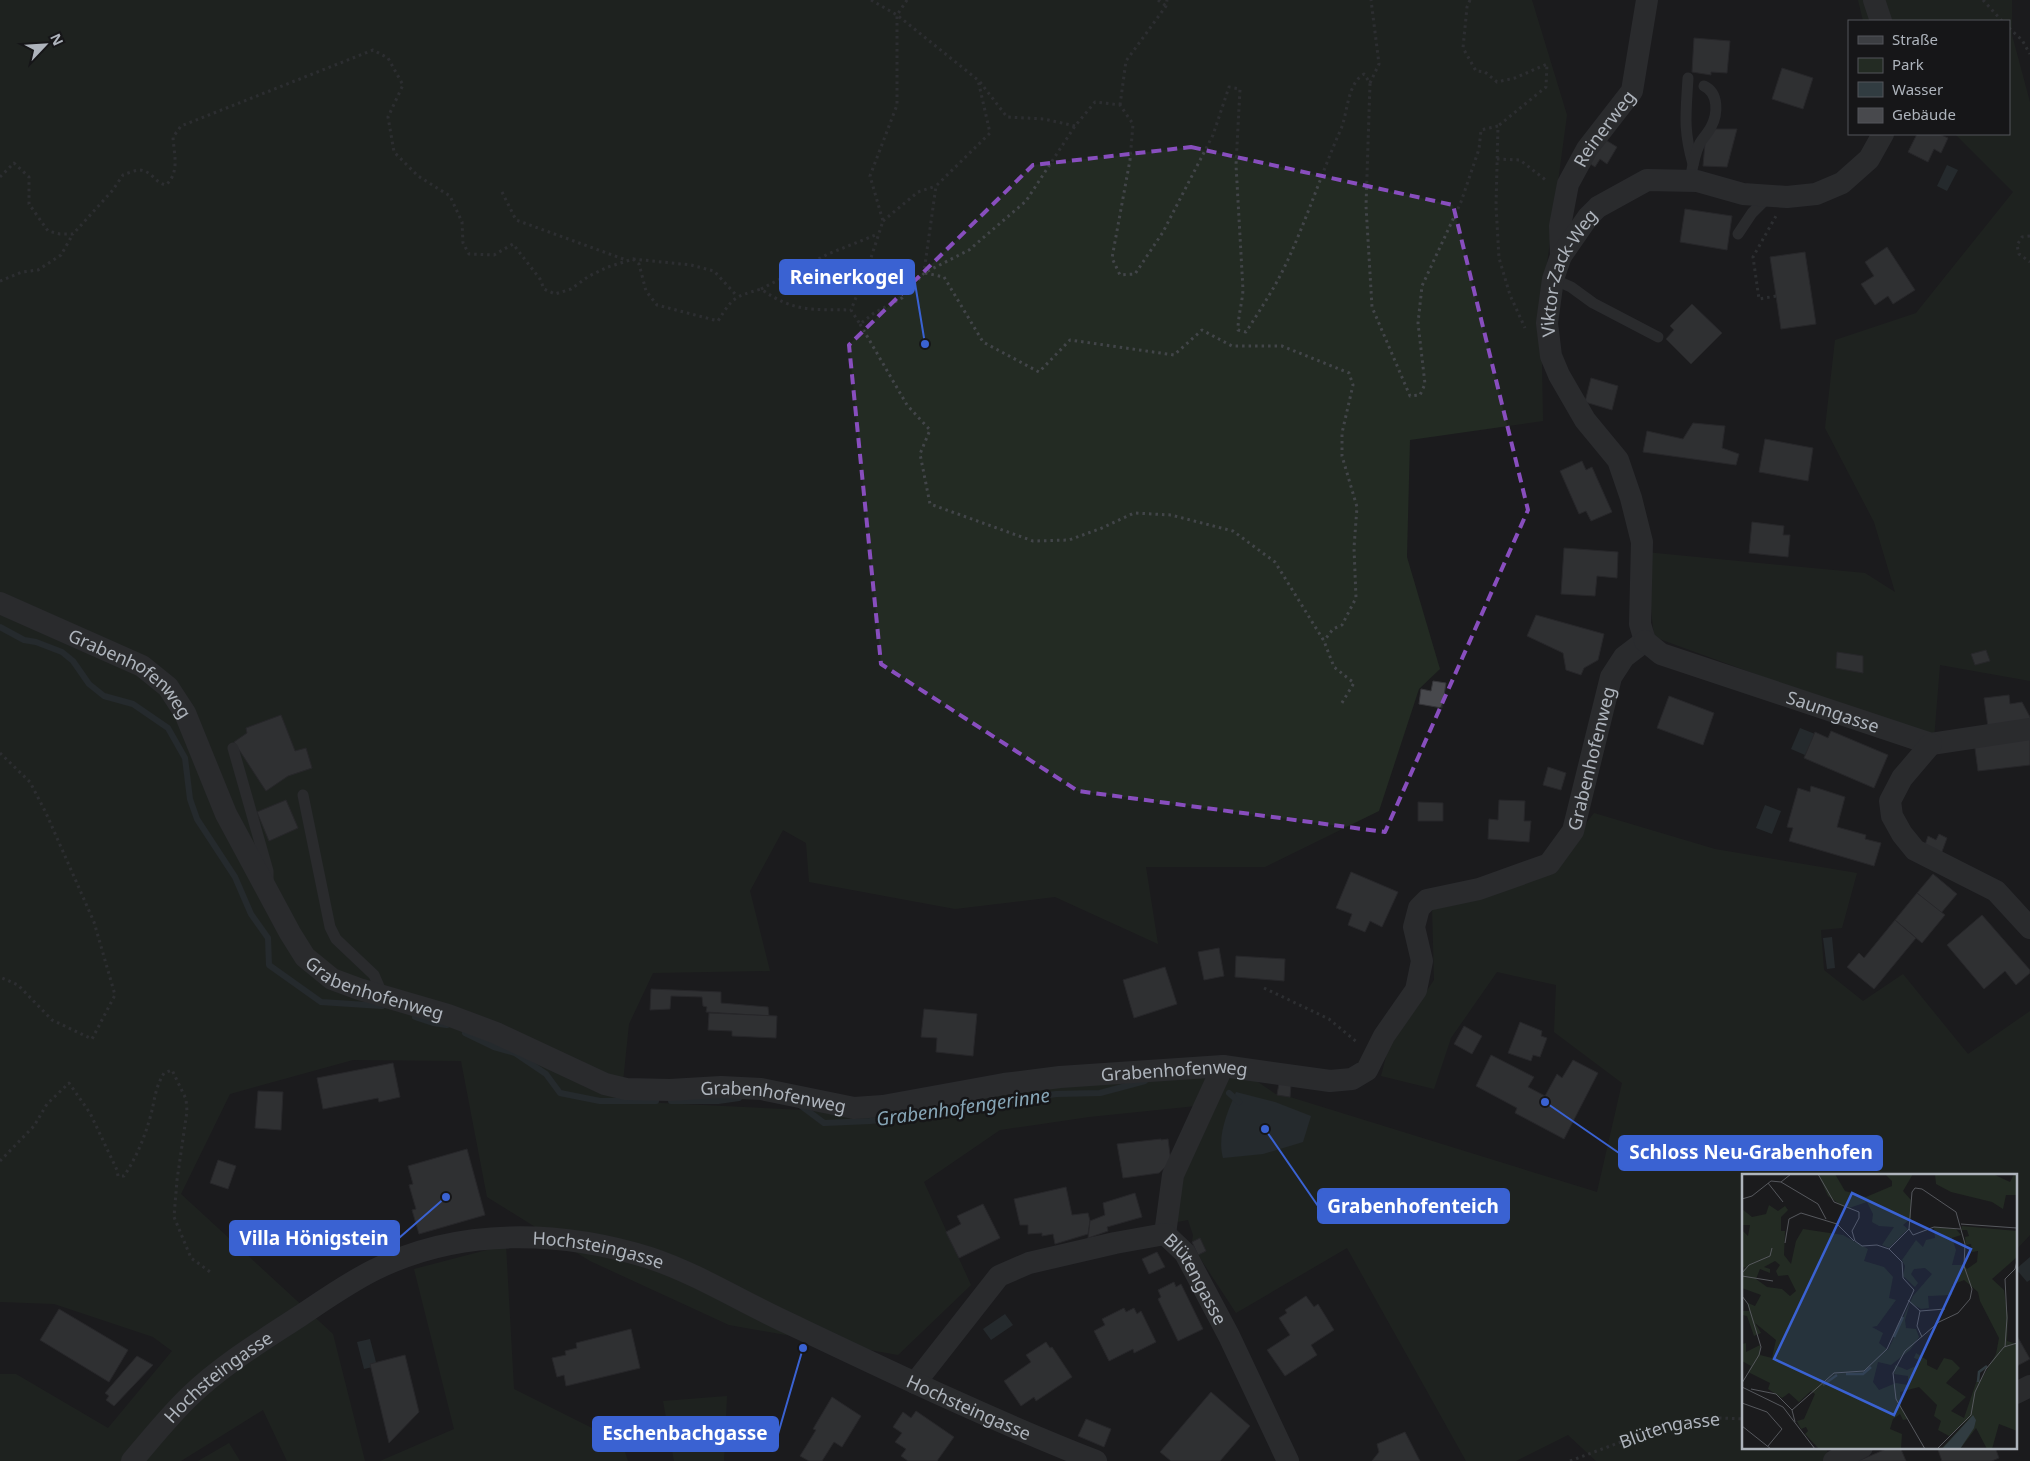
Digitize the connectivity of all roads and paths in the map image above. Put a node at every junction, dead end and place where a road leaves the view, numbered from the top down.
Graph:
1 (871, 0) edge
2 (907, 0) edge
3 (1158, 0) edge
4 (1167, 0) edge
5 (1370, 0) edge
6 (1470, 0) edge
7 (1647, 0) edge
8 (1874, 0) edge
9 (1983, 0) edge
10 (1166, 6) junction
11 (898, 15) junction
12 (1881, 20) edge
13 (2001, 20) edge
14 (2010, 29) edge
15 (2030, 54) edge
16 (1688, 78) dead end
17 (978, 80) junction
18 (1370, 83) junction
19 (1704, 86) dead end
20 (1120, 105) junction
21 (1075, 126) junction
22 (1498, 126) junction
23 (1882, 135) edge
24 (1497, 159) junction
25 (1692, 172) junction
26 (0, 177) edge
27 (936, 186) junction
28 (502, 192) dead end
29 (1566, 195) junction
30 (1778, 196) junction
31 (883, 221) junction
32 (73, 234) junction
33 (878, 234) junction
34 (1738, 234) dead end
35 (2030, 236) edge
36 (1561, 256) junction
37 (633, 259) junction
38 (626, 260) junction
39 (2030, 262) edge
40 (924, 273) junction
41 (1553, 280) junction
42 (0, 281) edge
43 (761, 289) junction
44 (737, 296) junction
45 (1776, 296) dead end
46 (851, 310) junction
47 (860, 324) junction
48 (1528, 335) dead end
49 (1658, 337) dead end
50 (0, 603) edge
51 (1324, 641) junction
52 (1645, 641) junction
53 (1340, 706) dead end
54 (2030, 729) edge
55 (1932, 744) junction
56 (233, 748) dead end
57 (0, 753) edge
58 (303, 795) dead end
59 (268, 894) junction
60 (2030, 928) edge
61 (0, 977) edge
62 (1264, 988) dead end
63 (383, 996) junction
64 (1371, 1062) junction
65 (1223, 1066) junction
66 (0, 1161) edge
67 (1165, 1234) junction
68 (213, 1274) dead end
69 (915, 1383) junction
70 (2030, 1386) edge
71 (2018, 1392) edge
72 (1742, 1419) edge
73 (1860, 1448) edge
74 (132, 1461) edge
75 (1096, 1461) edge
76 (1288, 1461) edge
77 (1570, 1461) edge
78 (1834, 1461) edge

1 - 11 path
2 - 11 path
3 - 10 path
4 - 10 path
5 - 18 path
6 - 22 path
7 - 29 street, Reinerweg
8 - 12 street
9 - 13 path
10 - 20 path
11 - 17 path
11 - 31 path
14 - 15 path
16 - 25 lane
17 - 21 path
17 - 27 path
18 - 20 path
18 - 22 path
19 - 25 lane
20 - 21 path
21 - 40 path
22 - 24 path
23 - 30 street, Viktor-Zack-Weg
24 - 29 path
24 - 48 path
25 - 30 street, Viktor-Zack-Weg
25 - 36 street, Viktor-Zack-Weg
26 - 32 path
27 - 31 path
27 - 40 path
28 - 38 path
29 - 36 street, Reinerweg
30 - 34 lane
30 - 45 path
31 - 33 path
32 - 38 path
32 - 42 path
33 - 43 path
33 - 46 path
35 - 39 path
36 - 41 street, Viktor-Zack-Weg
37 - 38 path
37 - 44 path
37 - 44 path
40 - 47 path
40 - 51 path
41 - 49 lane
41 - 52 street, Viktor-Zack-Weg
43 - 44 path
43 - 46 path
46 - 47 path
47 - 51 path
50 - 59 street, Grabenhofenweg
51 - 53 path
52 - 55 street, Saumgasse
52 - 64 street, Grabenhofenweg
54 - 55 street, Saumgasse
55 - 60 street
56 - 59 lane
57 - 61 path
58 - 63 lane
59 - 63 street, Grabenhofenweg
62 - 64 path
63 - 65 street, Grabenhofenweg
64 - 65 street, Grabenhofenweg
65 - 67 street, Blütengasse
66 - 68 path
67 - 69 street
67 - 76 street, Blütengasse
69 - 74 street, Hochsteingasse
69 - 75 street, Hochsteingasse
70 - 71 street
72 - 77 path, Blütengasse
73 - 78 street

